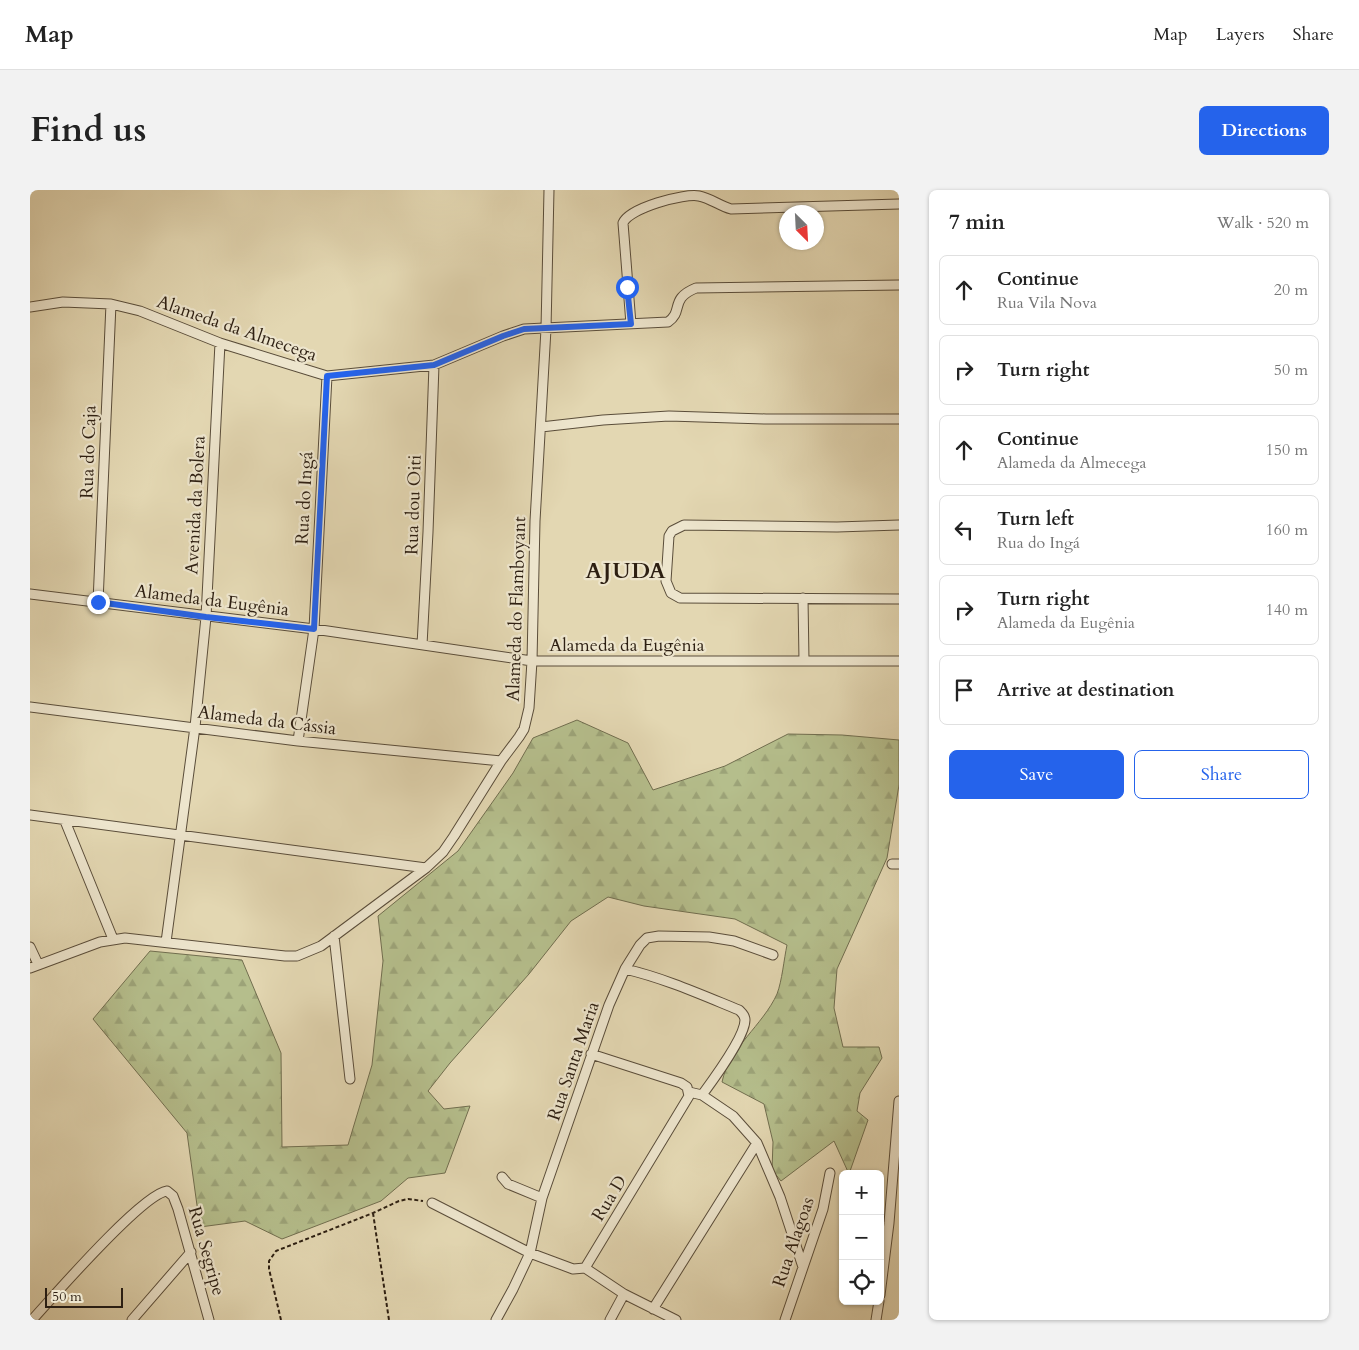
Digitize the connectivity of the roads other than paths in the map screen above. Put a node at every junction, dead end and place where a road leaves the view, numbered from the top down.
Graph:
1 (549, 190) edge
2 (708, 194) edge
3 (899, 204) edge
4 (899, 285) edge
5 (111, 304) junction
6 (30, 307) edge
7 (631, 324) junction
8 (546, 329) junction
9 (220, 343) junction
10 (434, 365) junction
11 (327, 376) junction
12 (899, 419) edge
13 (541, 427) junction
14 (899, 525) edge
15 (30, 594) edge
16 (803, 598) junction
17 (899, 599) edge
18 (98, 602) junction
19 (206, 617) junction
20 (314, 629) junction
21 (422, 645) junction
22 (532, 661) junction
23 (804, 661) junction
24 (899, 661) edge
25 (30, 707) edge
26 (195, 727) junction
27 (298, 741) junction
28 (501, 761) junction
29 (30, 815) edge
30 (64, 821) junction
31 (180, 836) junction
32 (426, 868) junction
33 (334, 936) junction
34 (113, 939) junction
35 (166, 942) junction
36 (30, 947) edge
37 (773, 955) dead end
38 (34, 966) edge
39 (625, 969) junction
40 (30, 978) edge
41 (591, 1054) junction
42 (350, 1079) dead end
43 (689, 1092) junction
44 (702, 1095) junction
45 (899, 1101) edge
46 (757, 1143) junction
47 (830, 1173) dead end
48 (502, 1177) dead end
49 (542, 1198) junction
50 (432, 1203) road end
51 (190, 1252) junction
52 (530, 1252) junction
53 (884, 1263) edge
54 (803, 1267) junction
55 (585, 1268) junction
56 (624, 1294) junction
57 (878, 1305) edge
58 (653, 1309) junction
59 (32, 1320) edge
60 (132, 1320) edge
61 (209, 1320) edge
62 (496, 1320) edge
63 (610, 1320) edge
64 (676, 1320) edge
65 (785, 1320) edge
66 (876, 1320) edge

1 - 8 street, Alameda do Flamboyant
2 - 3 street
2 - 7 street
4 - 7 street, Alameda da Almecega
5 - 6 street, Alameda da Almecega
5 - 9 street, Alameda da Almecega
5 - 18 street, Rua do Caja
7 - 8 street, Alameda da Almecega
8 - 10 street, Alameda da Almecega
8 - 13 street, Alameda do Flamboyant
9 - 11 street, Alameda da Almecega
9 - 19 street, Avenida da Bolera
10 - 11 street, Alameda da Almecega
10 - 21 street, Rua dou Oiti
11 - 20 street, Rua do Ingá
12 - 13 street
13 - 22 street, Alameda do Flamboyant
14 - 16 street
15 - 18 street, Alameda da Eugênia
16 - 17 street
16 - 23 street
18 - 19 street, Alameda da Eugênia
19 - 20 street, Alameda da Eugênia
19 - 26 street, Avenida da Bolera
20 - 21 street, Alameda da Eugênia
20 - 27 street, Rua do Ingá
21 - 22 street, Alameda da Eugênia
22 - 23 street, Alameda da Eugênia
22 - 28 street, Alameda do Flamboyant
23 - 24 street, Alameda da Eugênia
25 - 26 street, Alameda da Cássia
26 - 27 street, Alameda da Cássia
26 - 31 street, Avenida da Bolera
27 - 28 street, Alameda da Cássia
28 - 32 street, Alameda do Flamboyant
29 - 30 street
30 - 31 street
30 - 34 street
31 - 32 street
31 - 35 street, Avenida da Bolera
32 - 33 street, Alameda do Flamboyant
33 - 35 street, Alameda do Flamboyant
33 - 42 street
34 - 35 street, Alameda do Flamboyant
34 - 38 street, Alameda do Flamboyant
36 - 38 street
37 - 39 street, Rua Santa Maria
38 - 40 street
39 - 41 street, Rua Santa Maria
39 - 44 street
41 - 43 street
41 - 49 street, Rua Santa Maria
43 - 44 street
43 - 55 street, Rua D
44 - 46 street
45 - 53 street
46 - 54 street
46 - 58 street
47 - 54 street, Rua Alagoas
48 - 49 street
49 - 52 street, Rua Santa Maria
50 - 52 street
51 - 59 street, Rua Segripe
51 - 60 street
51 - 61 street, Rua Segripe
52 - 55 street
52 - 62 street, Rua Santa Maria
54 - 65 street, Rua Alagoas
55 - 56 street
56 - 58 street
56 - 63 street
57 - 66 street
58 - 64 street

